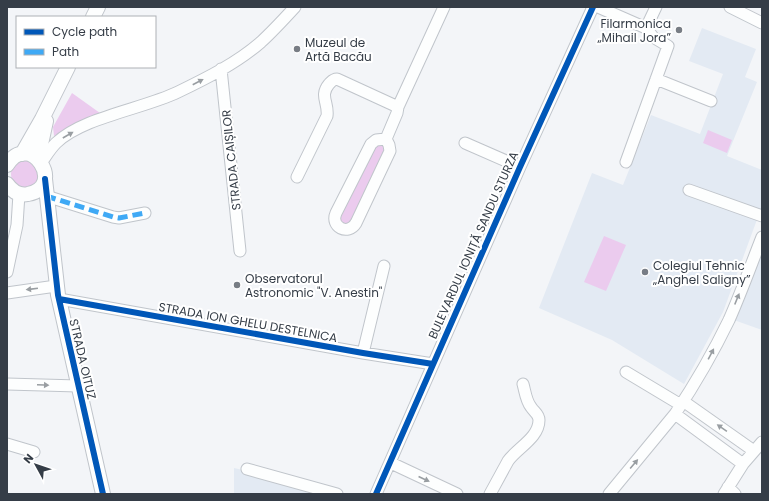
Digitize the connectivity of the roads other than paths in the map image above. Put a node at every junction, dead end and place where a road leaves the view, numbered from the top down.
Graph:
1 (98, 7) edge
2 (295, 7) edge
3 (444, 7) edge
4 (593, 7) edge
5 (598, 7) edge
6 (656, 7) edge
7 (730, 7) edge
8 (94, 16) edge
9 (762, 23) edge
10 (646, 28) junction
11 (68, 68) edge
12 (221, 69) junction
13 (656, 79) junction
14 (52, 99) junction
15 (711, 101) dead end
16 (398, 107) junction
17 (386, 138) junction
18 (465, 143) dead end
19 (12, 159) edge
20 (39, 160) junction
21 (626, 162) dead end
22 (520, 167) junction
23 (297, 177) dead end
24 (45, 179) junction
25 (7, 184) edge
26 (689, 190) dead end
27 (22, 194) junction
28 (46, 196) junction
29 (145, 213) dead end
30 (48, 214) junction
31 (762, 216) edge
32 (762, 237) edge
33 (240, 251) dead end
34 (384, 266) dead end
35 (7, 272) edge
36 (7, 292) edge
37 (58, 293) junction
38 (363, 353) junction
39 (433, 364) junction
40 (626, 372) dead end
41 (7, 384) edge
42 (523, 384) dead end
43 (78, 386) junction
44 (680, 407) junction
45 (762, 442) edge
46 (7, 444) edge
47 (754, 451) junction
48 (34, 452) dead end
49 (391, 463) junction
50 (743, 464) junction
51 (247, 469) dead end
52 (729, 492) edge
53 (103, 494) edge
54 (337, 494) edge
55 (376, 494) edge
56 (456, 494) edge
57 (490, 494) edge
58 (609, 494) edge

1 - 8 main road
2 - 12 street
3 - 16 street
4 - 22 street, BULEVARDUL IONIȚĂ SANDU STURZA
5 - 10 street
6 - 10 street
7 - 9 street
10 - 13 street
11 - 14 main road
20 -> 12 street
12 - 33 street, STRADA CAIȘILOR
13 - 15 street
13 - 21 street
14 - 19 main road
14 - 20 main road
16 - 17 street
16 - 23 street
17 - 17 street
18 - 22 street
19 - 20 main road
20 - 24 main road, STRADA OITUZ
22 - 39 street, BULEVARDUL IONIȚĂ SANDU STURZA
24 - 27 main road
24 - 28 main road, STRADA OITUZ
25 - 27 main road
26 - 31 street
27 - 30 main road
27 - 35 street
28 - 29 street
28 - 30 main road, STRADA OITUZ
30 - 37 main road, STRADA OITUZ
44 -> 32 street
34 - 38 street
37 -> 36 street, STRADA ION GHELU DESTELNICA
37 - 38 street, STRADA ION GHELU DESTELNICA
37 - 43 main road, STRADA OITUZ
38 - 39 street, STRADA ION GHELU DESTELNICA
39 - 49 street, BULEVARDUL IONIȚĂ SANDU STURZA
40 - 44 street
41 -> 43 street
42 - 57 street
43 - 53 main road, STRADA OITUZ
47 -> 44 street
44 - 50 street
58 -> 44 street
45 - 47 street
46 - 48 street
47 - 50 street
49 - 55 street, BULEVARDUL IONIȚĂ SANDU STURZA
49 -> 56 street
50 - 52 street
51 - 54 street

